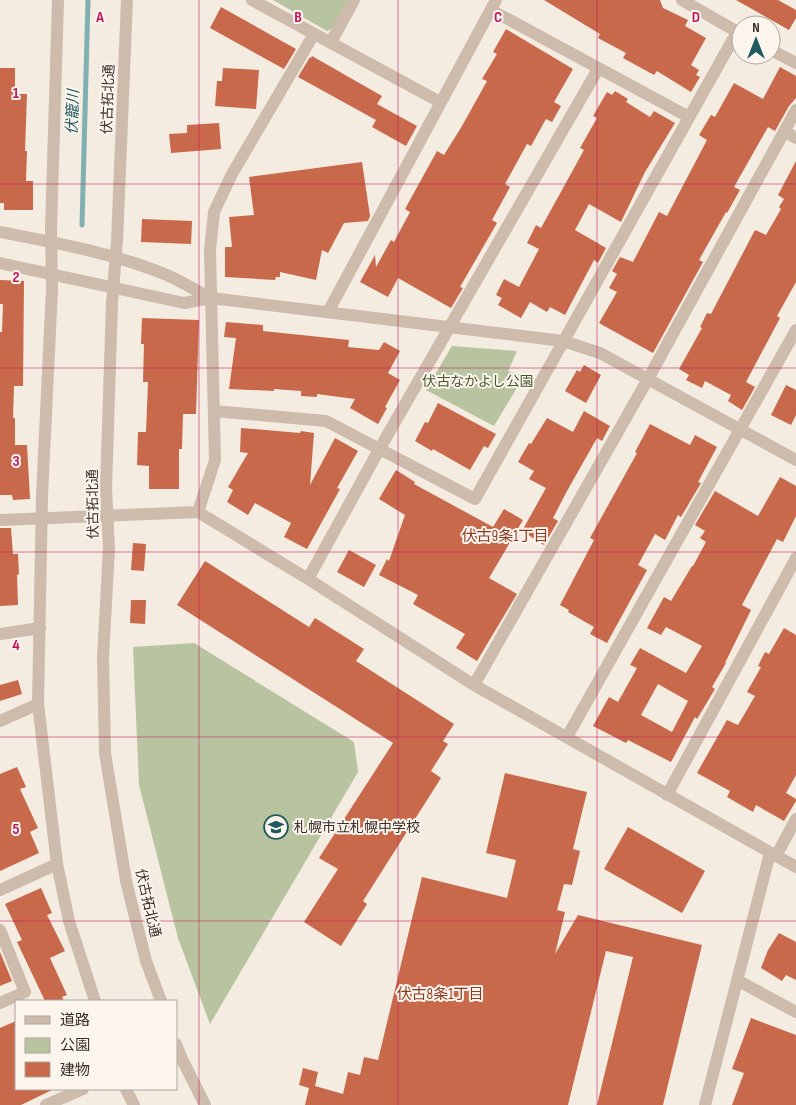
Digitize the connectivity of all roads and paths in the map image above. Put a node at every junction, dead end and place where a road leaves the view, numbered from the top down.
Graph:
1 (58, 0) edge
2 (127, 0) edge
3 (252, 0) edge
4 (354, 0) edge
5 (682, 0) edge
6 (494, 5) edge
7 (731, 28) edge
8 (314, 34) junction
9 (331, 42) junction
10 (731, 46) edge
11 (781, 55) edge
12 (796, 62) edge
13 (598, 68) junction
14 (440, 102) junction
15 (796, 110) edge
16 (689, 117) junction
17 (784, 131) junction
18 (796, 138) edge
19 (0, 232) edge
20 (51, 242) junction
21 (116, 258) junction
22 (0, 262) edge
23 (51, 274) junction
24 (114, 288) junction
25 (212, 298) junction
26 (328, 312) junction
27 (450, 328) junction
28 (796, 330) edge
29 (563, 341) junction
30 (648, 379) junction
31 (214, 411) junction
32 (740, 430) junction
33 (380, 448) junction
34 (796, 460) edge
35 (198, 512) junction
36 (108, 515) junction
37 (41, 517) junction
38 (0, 520) edge
39 (796, 558) edge
40 (308, 579) junction
41 (40, 628) junction
42 (0, 634) edge
43 (474, 685) junction
44 (38, 704) junction
45 (0, 721) edge
46 (566, 737) junction
47 (668, 795) junction
48 (796, 819) edge
49 (773, 854) junction
50 (57, 864) junction
51 (796, 867) edge
52 (0, 890) edge
53 (0, 930) edge
54 (737, 980) junction
55 (95, 1000) edge
56 (161, 1000) edge
57 (0, 1003) edge
58 (796, 1012) edge
59 (178, 1049) edge
60 (81, 1090) edge
61 (126, 1090) edge
62 (46, 1105) edge
63 (134, 1105) edge
64 (205, 1105) edge
65 (705, 1105) edge

1 - 20 street
2 - 21 street, 伏古拓北通
3 - 8 street
4 - 9 street
5 - 7 street
6 - 13 street
6 - 14 street
8 - 9 street
8 - 25 street
9 - 14 street
10 - 16 street
11 - 12 street
13 - 16 street
13 - 27 street
14 - 26 street
15 - 17 street
16 - 29 street
17 - 18 street
17 - 30 street
19 - 20 street
20 - 21 street
20 - 23 street
21 - 24 street, 伏古拓北通
21 - 25 street
22 - 23 street
23 - 24 street
23 - 37 street
24 - 25 street
24 - 36 street, 伏古拓北通
25 - 26 street
25 - 31 street
26 - 27 street
27 - 29 street
27 - 33 street
28 - 32 street
29 - 30 street
29 - 33 street
30 - 32 street
30 - 43 street
31 - 33 street
31 - 35 street
32 - 34 street
32 - 46 street
33 - 40 street
35 - 36 street
35 - 40 street
36 - 37 street
36 - 56 street, 伏古拓北通
37 - 38 street
37 - 41 street
39 - 47 street
40 - 43 street
41 - 42 street
41 - 44 street
43 - 46 street
44 - 45 street
44 - 50 street
46 - 47 street
47 - 49 street
48 - 49 street
49 - 51 street
49 - 54 street
50 - 52 street
50 - 55 street
53 - 57 street
54 - 58 street
54 - 65 street
59 - 64 street
60 - 62 street
61 - 63 street

